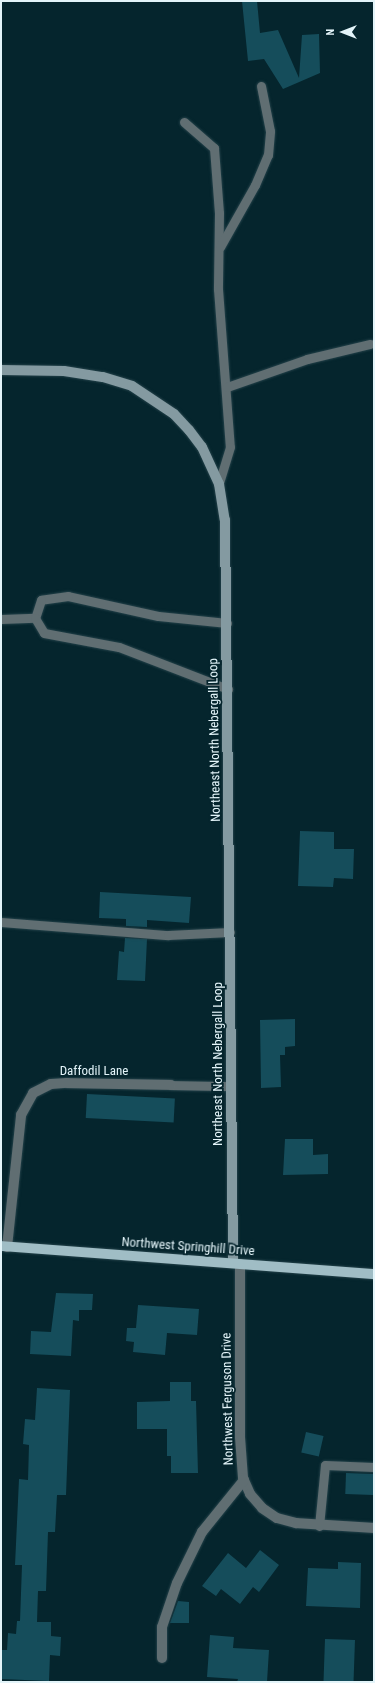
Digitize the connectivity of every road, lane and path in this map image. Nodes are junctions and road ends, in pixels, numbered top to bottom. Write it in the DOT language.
graph roads {
  1 [pos="261,86"];
  2 [pos="184,122"];
  3 [pos="219,250"];
  4 [pos="370,344"];
  5 [pos="1,370"];
  6 [pos="227,387"];
  7 [pos="219,484"];
  8 [pos="36,618"];
  9 [pos="1,619"];
  10 [pos="227,623"];
  11 [pos="228,689"];
  12 [pos="1,922"];
  13 [pos="230,932"];
  14 [pos="171,1085"];
  15 [pos="231,1086"];
  16 [pos="4,1246"];
  17 [pos="236,1264"];
  18 [pos="374,1274"];
  19 [pos="374,1467"];
  20 [pos="244,1480"];
  21 [pos="319,1526"];
  22 [pos="374,1528"];
  23 [pos="162,1658"];
  1 -- 3 [label="lane"];
  2 -- 3 [label="lane"];
  3 -- 6 [label="lane"];
  4 -- 6 [label="lane"];
  5 -- 7 [label="street, Northeast North Nebergall Loop"];
  6 -- 7 [label="lane"];
  7 -- 10 [label="street, Northeast North Nebergall Loop"];
  8 -- 9 [label="lane"];
  8 -- 10 [label="lane"];
  8 -- 11 [label="lane"];
  10 -- 11 [label="street, Northeast North Nebergall Loop"];
  11 -- 13 [label="street, Northeast North Nebergall Loop"];
  12 -- 13 [label="lane"];
  13 -- 15 [label="street, Northeast North Nebergall Loop"];
  14 -- 15 [label="lane"];
  14 -- 16 [label="street, Daffodil Lane"];
  15 -- 17 [label="street, Northeast North Nebergall Loop"];
  16 -- 17 [label="main road, Northwest Springhill Drive"];
  17 -- 18 [label="main road, Northwest Springhill Drive"];
  17 -- 20 [label="street, Northwest Ferguson Drive"];
  19 -- 21 [label="lane"];
  20 -- 21 [label="street, Northwest Ferguson Drive"];
  20 -- 23 [label="street"];
  21 -- 22 [label="street, Northwest Ferguson Drive"];
}
